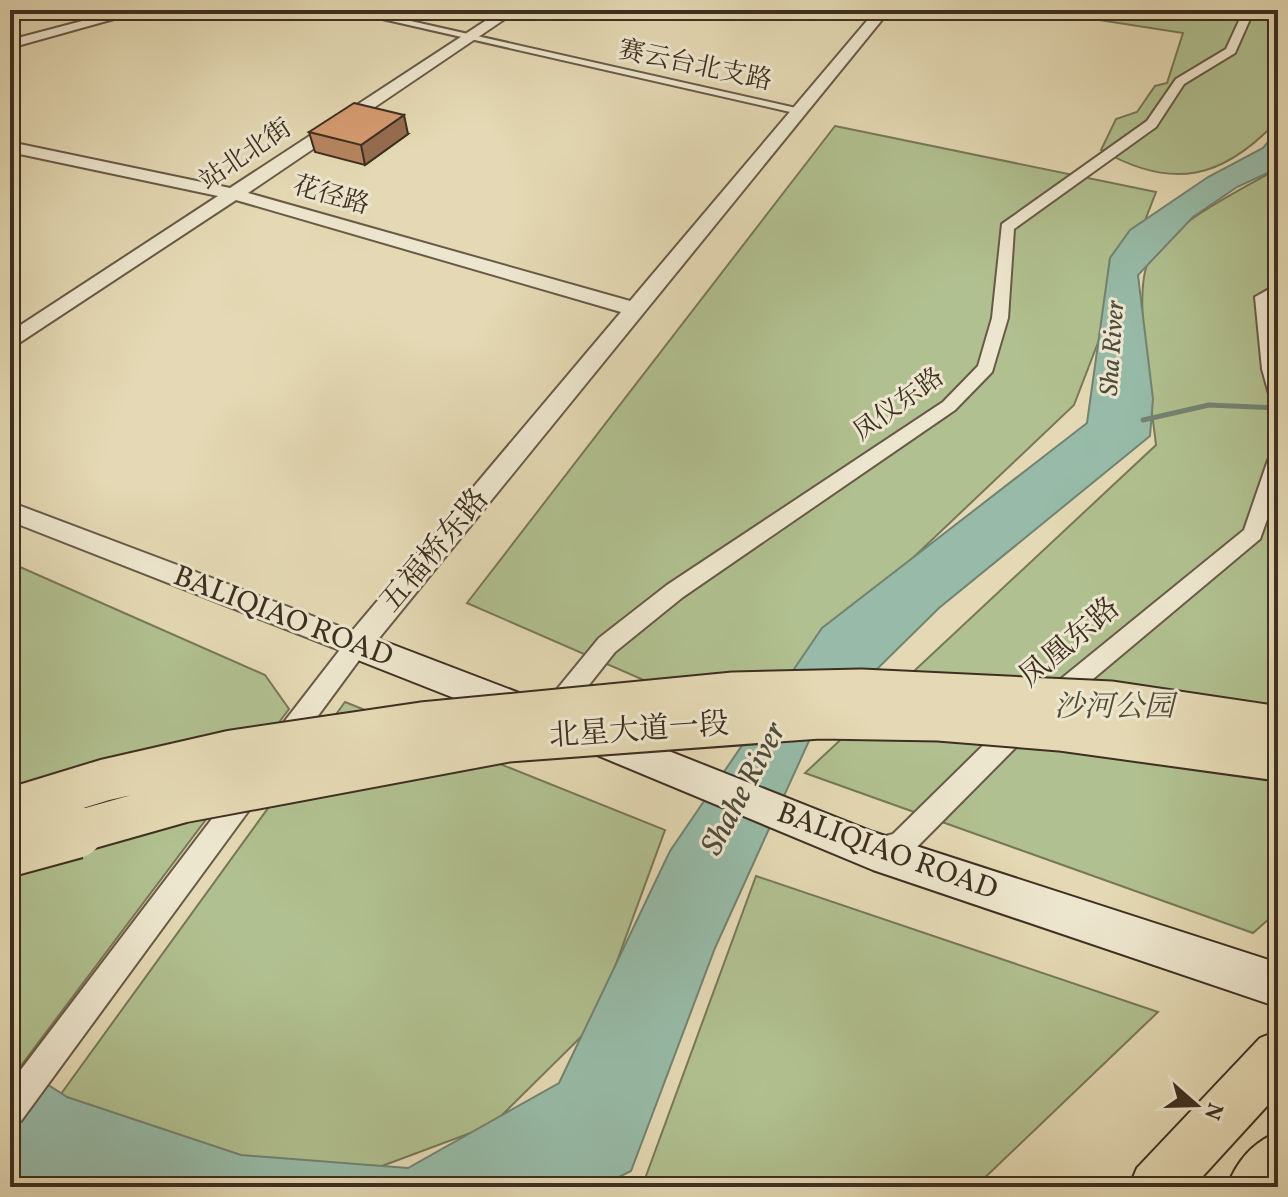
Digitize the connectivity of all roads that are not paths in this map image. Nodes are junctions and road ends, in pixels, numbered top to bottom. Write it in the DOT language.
graph roads {
  1 [pos="139,10"];
  2 [pos="348,10"];
  3 [pos="511,10"];
  4 [pos="883,10"];
  5 [pos="1249,10"];
  6 [pos="1271,10"];
  7 [pos="1278,12"];
  8 [pos="465,39"];
  9 [pos="10,44"];
  10 [pos="799,110"];
  11 [pos="10,147"];
  12 [pos="233,194"];
  13 [pos="1278,289"];
  14 [pos="634,309"];
  15 [pos="10,342"];
  16 [pos="1278,394"];
  17 [pos="1278,460"];
  18 [pos="10,511"];
  19 [pos="357,645"];
  20 [pos="548,720"];
  21 [pos="1278,727"];
  22 [pos="1278,760"];
  23 [pos="10,809"];
  24 [pos="10,850"];
  25 [pos="873,851"];
  26 [pos="1278,985"];
  27 [pos="1278,1056"];
  28 [pos="10,1110"];
  29 [pos="1278,1159"];
  30 [pos="1156,1187"];
  31 [pos="1254,1187"];
  1 -- 9 [label="street"];
  2 -- 8 [label="street, 赛云台北支路"];
  3 -- 8 [label="street, 站北北街"];
  4 -- 10 [label="street, 五福桥东路"];
  5 -- 20 [label="street, 凤仪东路"];
  6 -- 7 [label="main road"];
  8 -- 10 [label="street, 赛云台北支路"];
  8 -- 12 [label="street, 站北北街"];
  10 -- 14 [label="street, 五福桥东路"];
  11 -- 12 [label="street, 花径路"];
  12 -- 14 [label="street, 花径路"];
  12 -- 15 [label="street, 站北北街"];
  13 -- 16 [label="street"];
  14 -- 19 [label="street, 五福桥东路"];
  17 -- 25 [label="street, 凤凰东路"];
  18 -- 19 [label="street, BALIQIAO ROAD"];
  19 -- 20 [label="main road, BALIQIAO ROAD"];
  19 -- 28 [label="street, 五福桥东路"];
  20 -- 25 [label="main road, BALIQIAO ROAD"];
  21 -- 23 [label="highway, 北星大道一段, bridge"];
  22 -- 24 [label="highway, 北星大道一段, bridge"];
  25 -- 26 [label="main road, BALIQIAO ROAD"];
  27 -- 30 [label="main road"];
  29 -- 31 [label="main road"];
}
